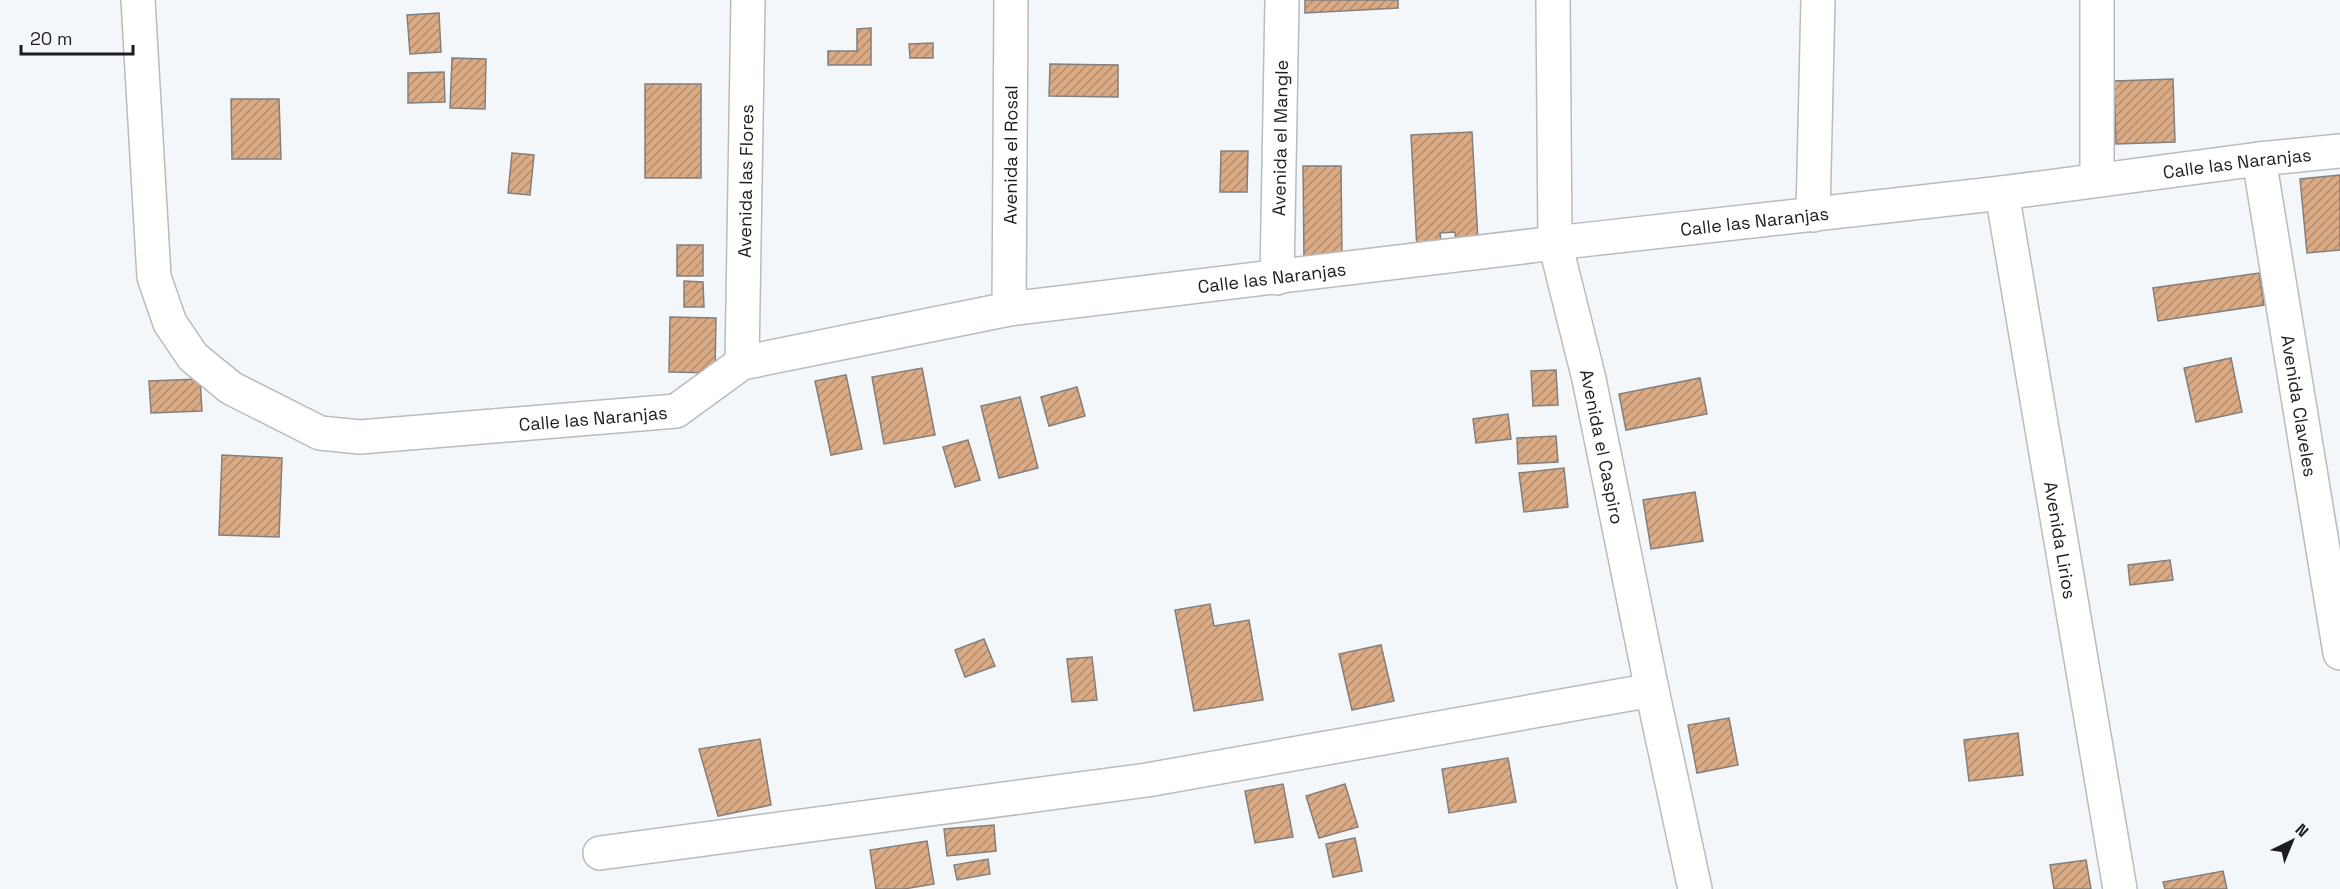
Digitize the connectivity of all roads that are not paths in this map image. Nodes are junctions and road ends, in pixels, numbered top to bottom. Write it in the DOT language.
graph roads {
  1 [pos="138,0"];
  2 [pos="748,0"];
  3 [pos="1011,0"];
  4 [pos="1282,0"];
  5 [pos="1553,0"];
  6 [pos="1818,0"];
  7 [pos="2097,0"];
  8 [pos="2340,151"];
  9 [pos="2259,159"];
  10 [pos="2097,179"];
  11 [pos="2002,193"];
  12 [pos="1813,215"];
  13 [pos="1556,243"];
  14 [pos="1277,278"];
  15 [pos="1009,309"];
  16 [pos="742,363"];
  17 [pos="2340,653"];
  18 [pos="1652,690"];
  19 [pos="600,853"];
  20 [pos="1695,889"];
  21 [pos="2120,889"];
  1 -- 16 [label="street, Calle las Naranjas"];
  2 -- 16 [label="street, Avenida las Flores"];
  3 -- 15 [label="street, Avenida el Rosal"];
  4 -- 14 [label="street, Avenida el Mangle"];
  5 -- 13 [label="street, Avenida el Caspiro"];
  6 -- 12 [label="street"];
  7 -- 10 [label="street"];
  8 -- 9 [label="street, Calle las Naranjas"];
  9 -- 10 [label="street, Calle las Naranjas"];
  9 -- 17 [label="street, Avenida Claveles"];
  10 -- 11 [label="street, Calle las Naranjas"];
  11 -- 12 [label="street, Calle las Naranjas"];
  11 -- 21 [label="street, Avenida Lirios"];
  12 -- 13 [label="street, Calle las Naranjas"];
  13 -- 14 [label="street, Calle las Naranjas"];
  13 -- 18 [label="street, Avenida el Caspiro"];
  14 -- 15 [label="street, Calle las Naranjas"];
  15 -- 16 [label="street, Calle las Naranjas"];
  18 -- 19 [label="street"];
  18 -- 20 [label="street, Avenida el Caspiro"];
}
